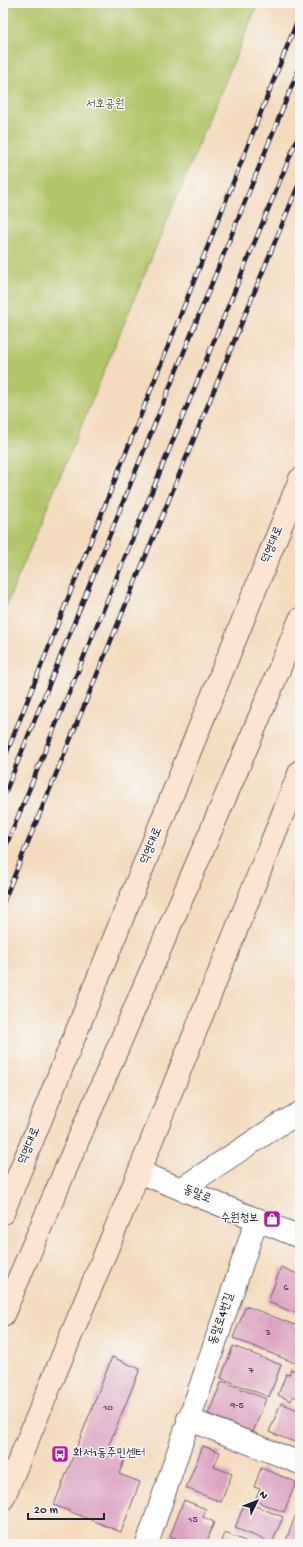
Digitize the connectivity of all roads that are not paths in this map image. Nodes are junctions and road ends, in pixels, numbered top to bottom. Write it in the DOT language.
graph roads {
  1 [pos="300,479"];
  2 [pos="300,618"];
  3 [pos="300,771"];
  4 [pos="300,1113"];
  5 [pos="139,1172"];
  6 [pos="181,1189"];
  7 [pos="3,1213"];
  8 [pos="257,1219"];
  9 [pos="300,1237"];
  10 [pos="3,1315"];
  11 [pos="188,1419"];
  12 [pos="300,1463"];
  13 [pos="3,1499"];
  14 [pos="147,1544"];
  1 -- 7 [label="main road, 덕영대로"];
  2 -- 10 [label="main road"];
  3 -- 5 [label="main road"];
  4 -- 6 [label="street"];
  5 -- 6 [label="street, 동말로"];
  5 -- 13 [label="main road"];
  6 -- 8 [label="street, 동말로"];
  8 -- 9 [label="street, 동말로"];
  8 -- 11 [label="street, 동말로4번길"];
  11 -- 12 [label="street"];
  11 -- 14 [label="street, 동말로4번길"];
}
